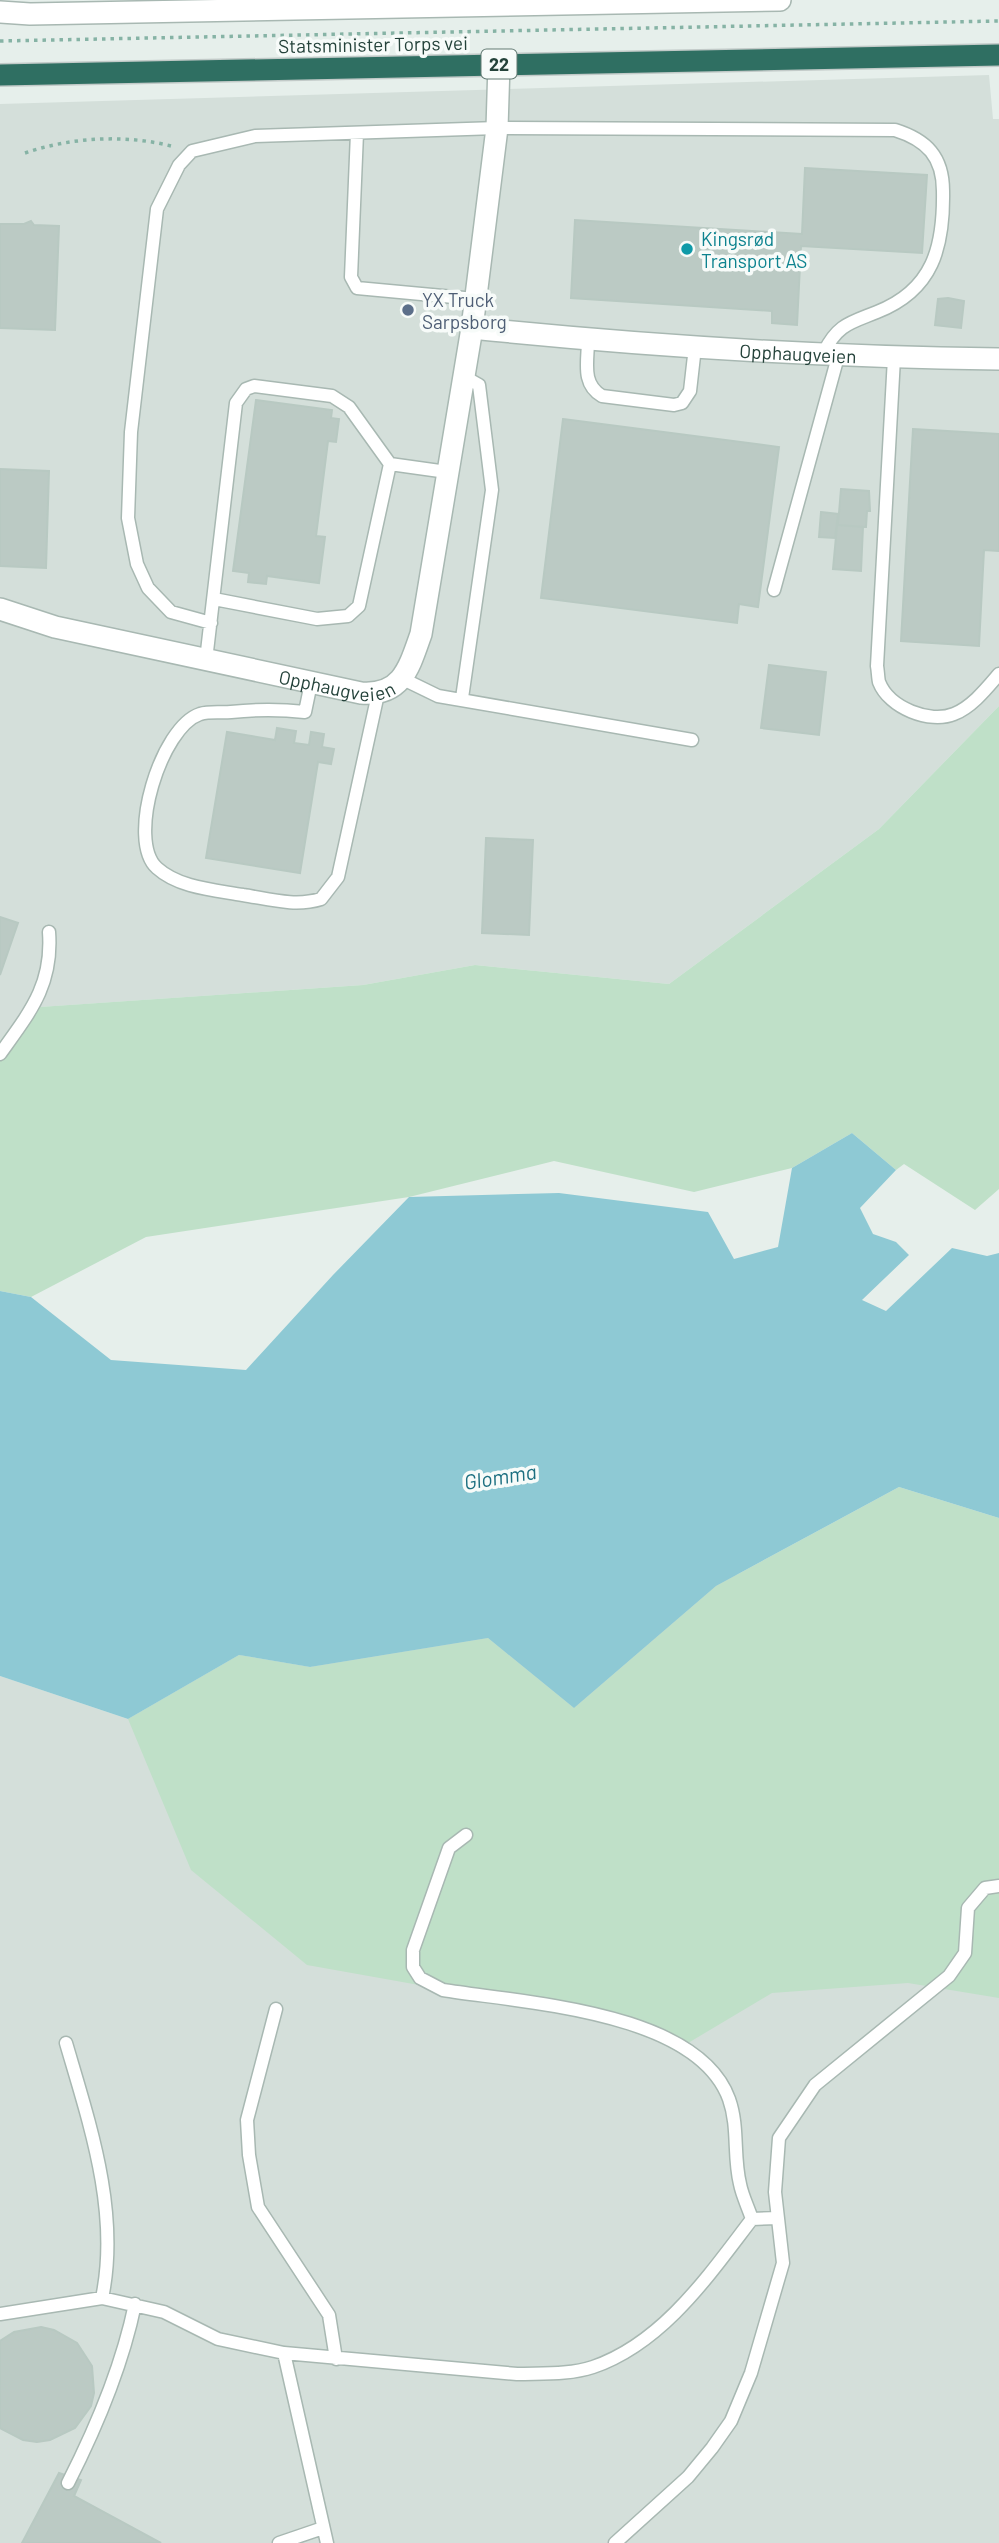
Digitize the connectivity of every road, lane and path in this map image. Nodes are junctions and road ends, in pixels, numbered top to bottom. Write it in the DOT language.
graph roads {
  1 [pos="780,0"];
  2 [pos="0,12"];
  3 [pos="999,21"];
  4 [pos="0,41"];
  5 [pos="999,55"];
  6 [pos="499,64"];
  7 [pos="0,75"];
  8 [pos="497,128"];
  9 [pos="357,133"];
  10 [pos="192,151"];
  11 [pos="25,153"];
  12 [pos="475,299"];
  13 [pos="472,328"];
  14 [pos="588,340"];
  15 [pos="695,347"];
  16 [pos="832,353"];
  17 [pos="894,358"];
  18 [pos="999,359"];
  19 [pos="463,376"];
  20 [pos="390,464"];
  21 [pos="447,472"];
  22 [pos="774,590"];
  23 [pos="214,599"];
  24 [pos="0,609"];
  25 [pos="211,623"];
  26 [pos="206,660"];
  27 [pos="999,674"];
  28 [pos="401,678"];
  29 [pos="311,683"];
  30 [pos="378,694"];
  31 [pos="462,698"];
  32 [pos="692,740"];
  33 [pos="49,932"];
  34 [pos="0,1054"];
  35 [pos="466,1835"];
  36 [pos="999,1886"];
  37 [pos="276,2008"];
  38 [pos="66,2043"];
  39 [pos="752,2218"];
  40 [pos="778,2218"];
  41 [pos="102,2298"];
  42 [pos="135,2304"];
  43 [pos="0,2314"];
  44 [pos="284,2353"];
  45 [pos="336,2358"];
  46 [pos="68,2483"];
  47 [pos="323,2528"];
  48 [pos="279,2543"];
  49 [pos="327,2543"];
  50 [pos="615,2543"];
  1 -- 2 [label="street"];
  3 -- 4 [label="path"];
  5 -- 6 [label="highway, Statsminister Torps vei / 22"];
  6 -- 7 [label="highway, Statsminister Torps vei / 22"];
  6 -- 8 [label="street, Opphaugveien"];
  8 -- 9 [label="lane"];
  8 -- 12 [label="street, Opphaugveien"];
  8 -- 16 [label="lane"];
  9 -- 10 [label="lane"];
  9 -- 12 [label="lane"];
  10 -- 11 [label="path"];
  10 -- 25 [label="lane"];
  12 -- 13 [label="street, Opphaugveien"];
  13 -- 14 [label="street, Opphaugveien"];
  13 -- 19 [label="street, Opphaugveien"];
  14 -- 15 [label="street, Opphaugveien"];
  14 -- 15 [label="lane"];
  15 -- 16 [label="street, Opphaugveien"];
  16 -- 17 [label="street, Opphaugveien"];
  16 -- 22 [label="lane"];
  17 -- 18 [label="street, Opphaugveien"];
  17 -- 27 [label="lane"];
  19 -- 21 [label="street, Opphaugveien"];
  19 -- 31 [label="lane"];
  20 -- 21 [label="lane"];
  20 -- 23 [label="lane"];
  20 -- 23 [label="lane"];
  21 -- 28 [label="street, Opphaugveien"];
  23 -- 25 [label="lane"];
  24 -- 26 [label="street, Opphaugveien"];
  25 -- 26 [label="lane"];
  26 -- 29 [label="street, Opphaugveien"];
  28 -- 30 [label="street, Opphaugveien"];
  28 -- 31 [label="lane"];
  29 -- 30 [label="street, Opphaugveien"];
  29 -- 30 [label="lane"];
  31 -- 32 [label="lane"];
  33 -- 34 [label="lane"];
  35 -- 39 [label="lane"];
  36 -- 40 [label="lane"];
  37 -- 45 [label="lane"];
  38 -- 41 [label="lane"];
  39 -- 40 [label="lane"];
  39 -- 45 [label="lane"];
  40 -- 50 [label="lane"];
  41 -- 42 [label="lane"];
  41 -- 43 [label="lane"];
  42 -- 44 [label="lane"];
  42 -- 46 [label="lane"];
  44 -- 45 [label="lane"];
  44 -- 47 [label="lane"];
  47 -- 48 [label="lane"];
  47 -- 49 [label="lane"];
}
